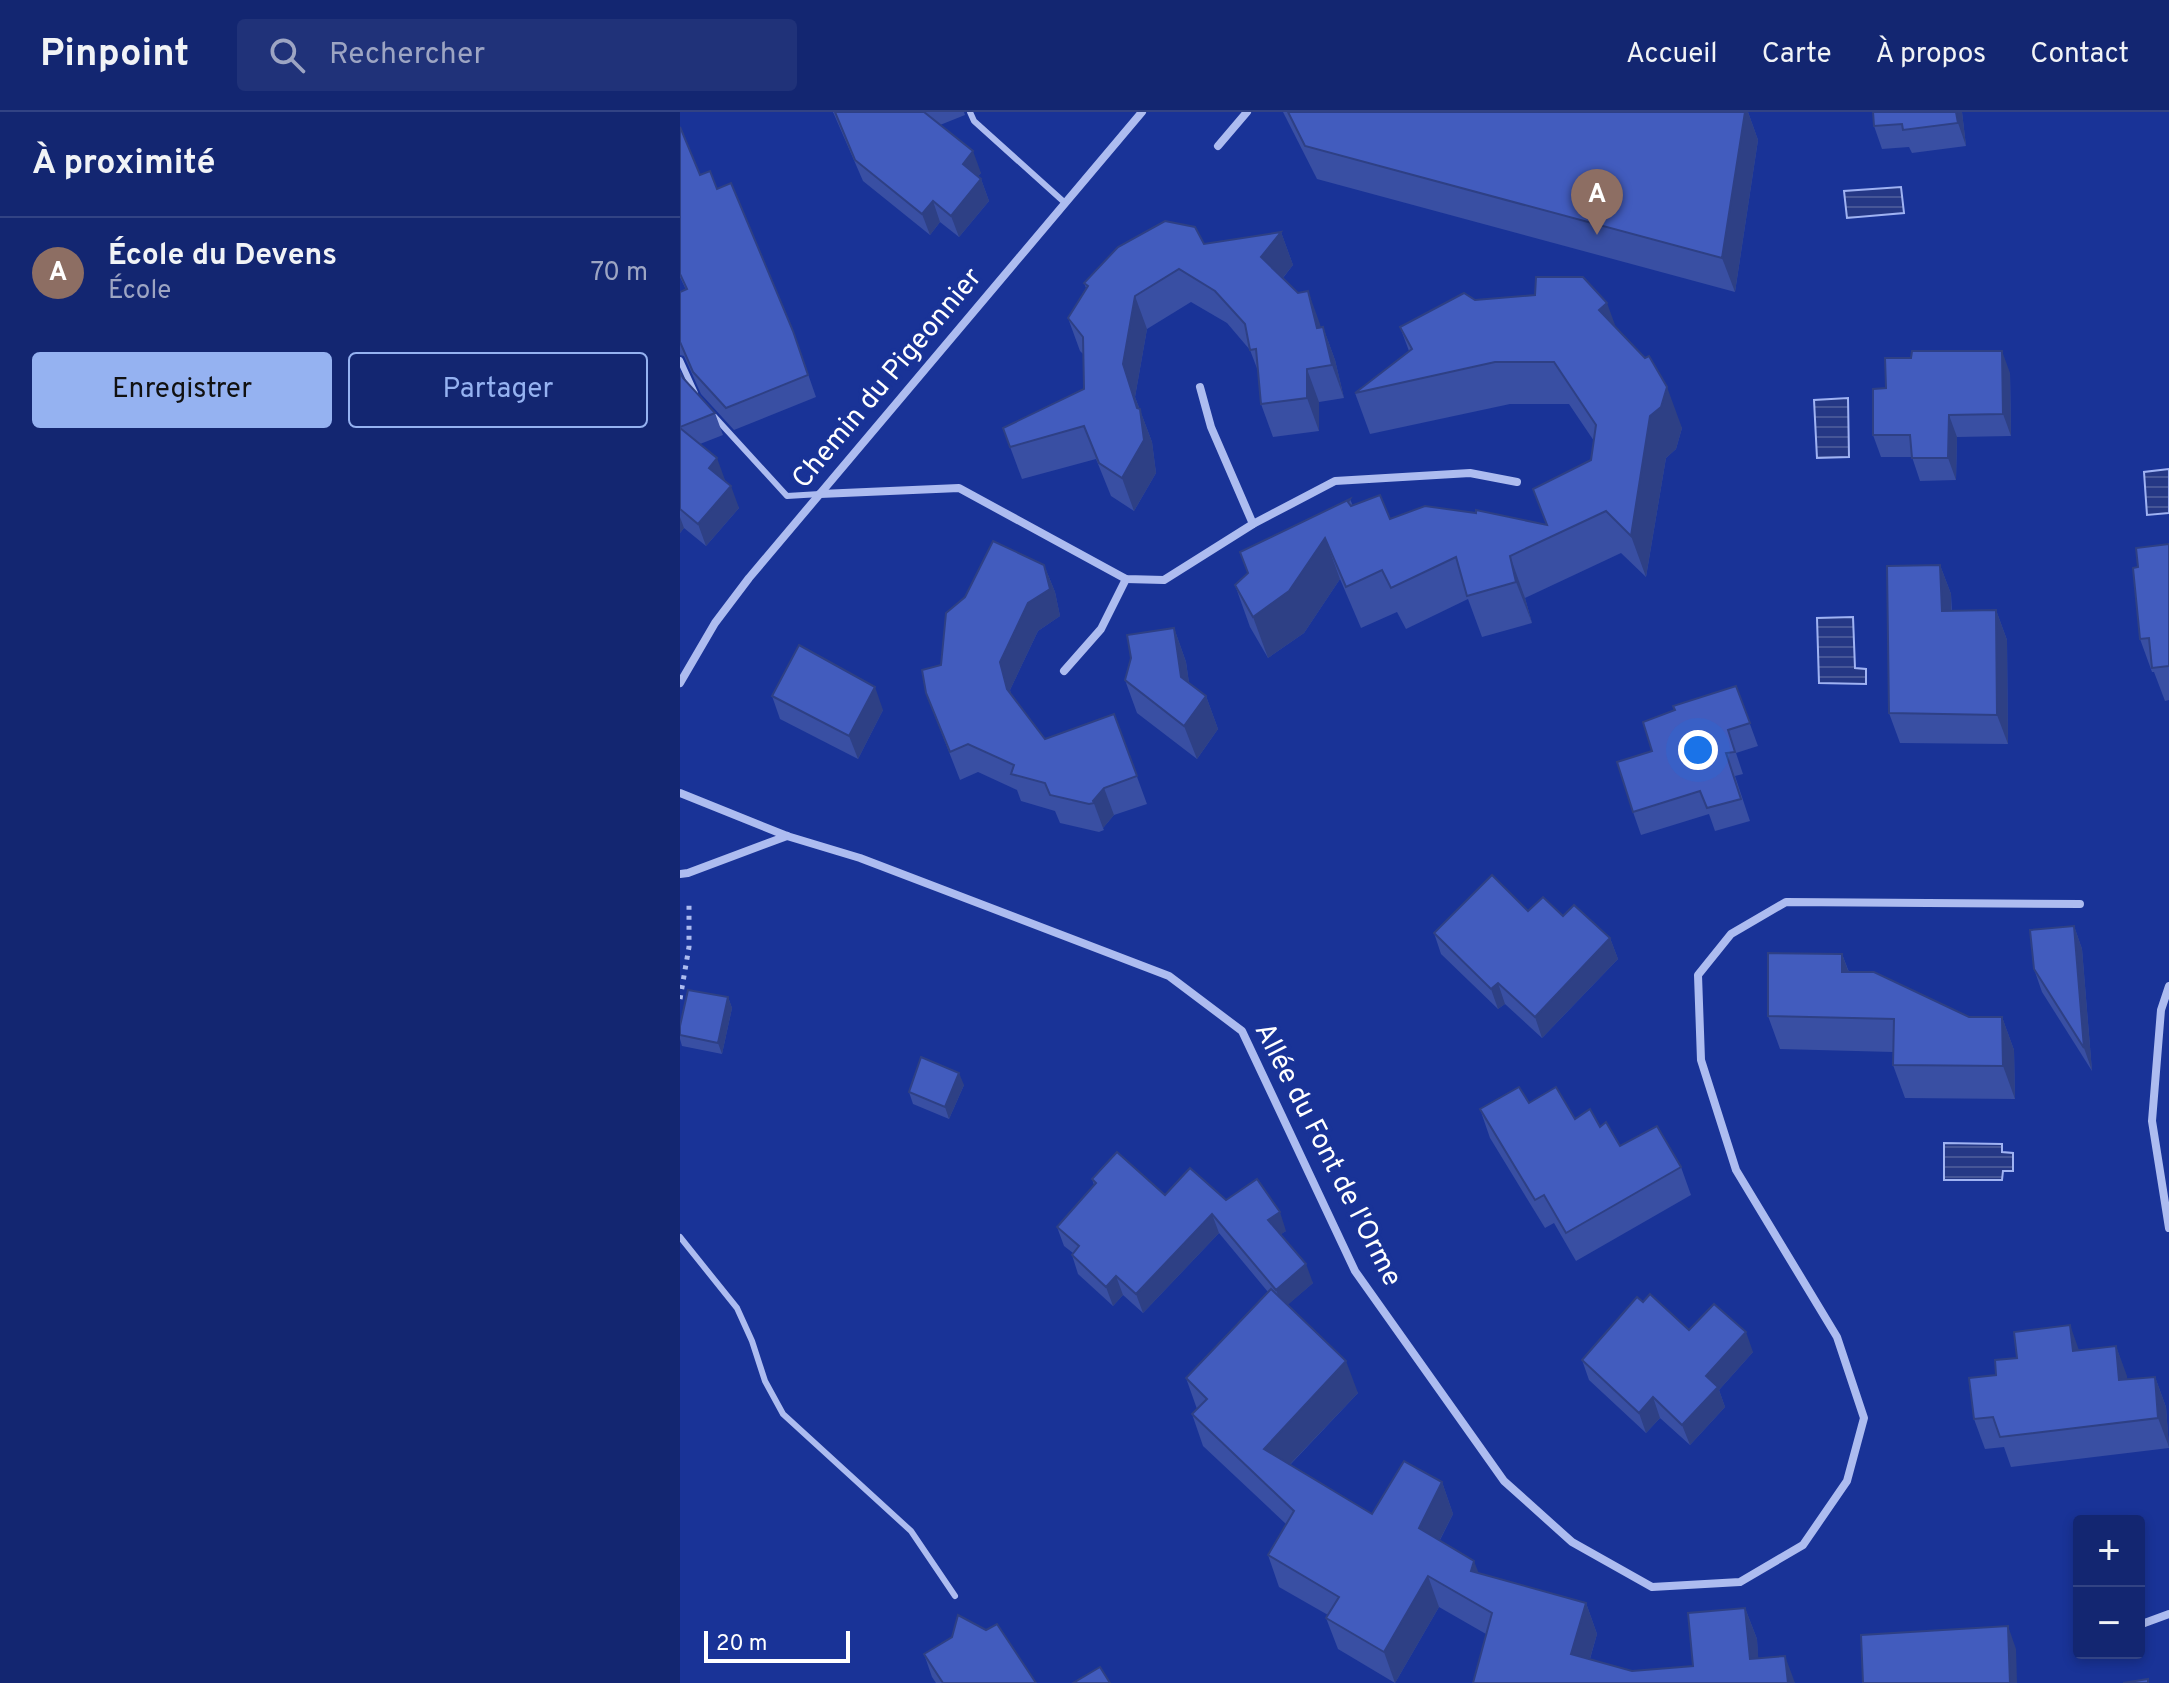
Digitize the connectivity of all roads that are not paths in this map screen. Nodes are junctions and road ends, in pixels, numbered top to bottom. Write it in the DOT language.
graph roads {
  1 [pos="970,112"];
  2 [pos="1142,112"];
  3 [pos="1247,112"];
  4 [pos="1218,146"];
  5 [pos="1064,202"];
  6 [pos="680,360"];
  7 [pos="1200,387"];
  8 [pos="696,397"];
  9 [pos="707,408"];
  10 [pos="1517,482"];
  11 [pos="820,494"];
  12 [pos="1253,524"];
  13 [pos="1126,579"];
  14 [pos="1064,671"];
  15 [pos="680,683"];
  16 [pos="680,793"];
  17 [pos="787,836"];
  18 [pos="684,873"];
  19 [pos="2080,904"];
  20 [pos="2169,986"];
  21 [pos="2169,1228"];
  22 [pos="680,1237"];
  23 [pos="955,1596"];
  24 [pos="2169,1614"];
  25 [pos="2145,1623"];
  1 -- 5 [label="lane"];
  2 -- 5 [label="street, Chemin du Pigeonnier"];
  3 -- 4 [label="street"];
  5 -- 11 [label="street, Chemin du Pigeonnier"];
  6 -- 8 [label="lane"];
  7 -- 12 [label="street"];
  9 -- 11 [label="lane"];
  10 -- 12 [label="street"];
  11 -- 13 [label="street"];
  11 -- 15 [label="street, Chemin du Pigeonnier"];
  12 -- 13 [label="street"];
  13 -- 14 [label="street"];
  16 -- 17 [label="street, Allée du Font de l'Orme"];
  17 -- 18 [label="street"];
  17 -- 19 [label="street, Allée du Font de l'Orme"];
  20 -- 21 [label="street"];
  22 -- 23 [label="lane"];
  24 -- 25 [label="street"];
}
